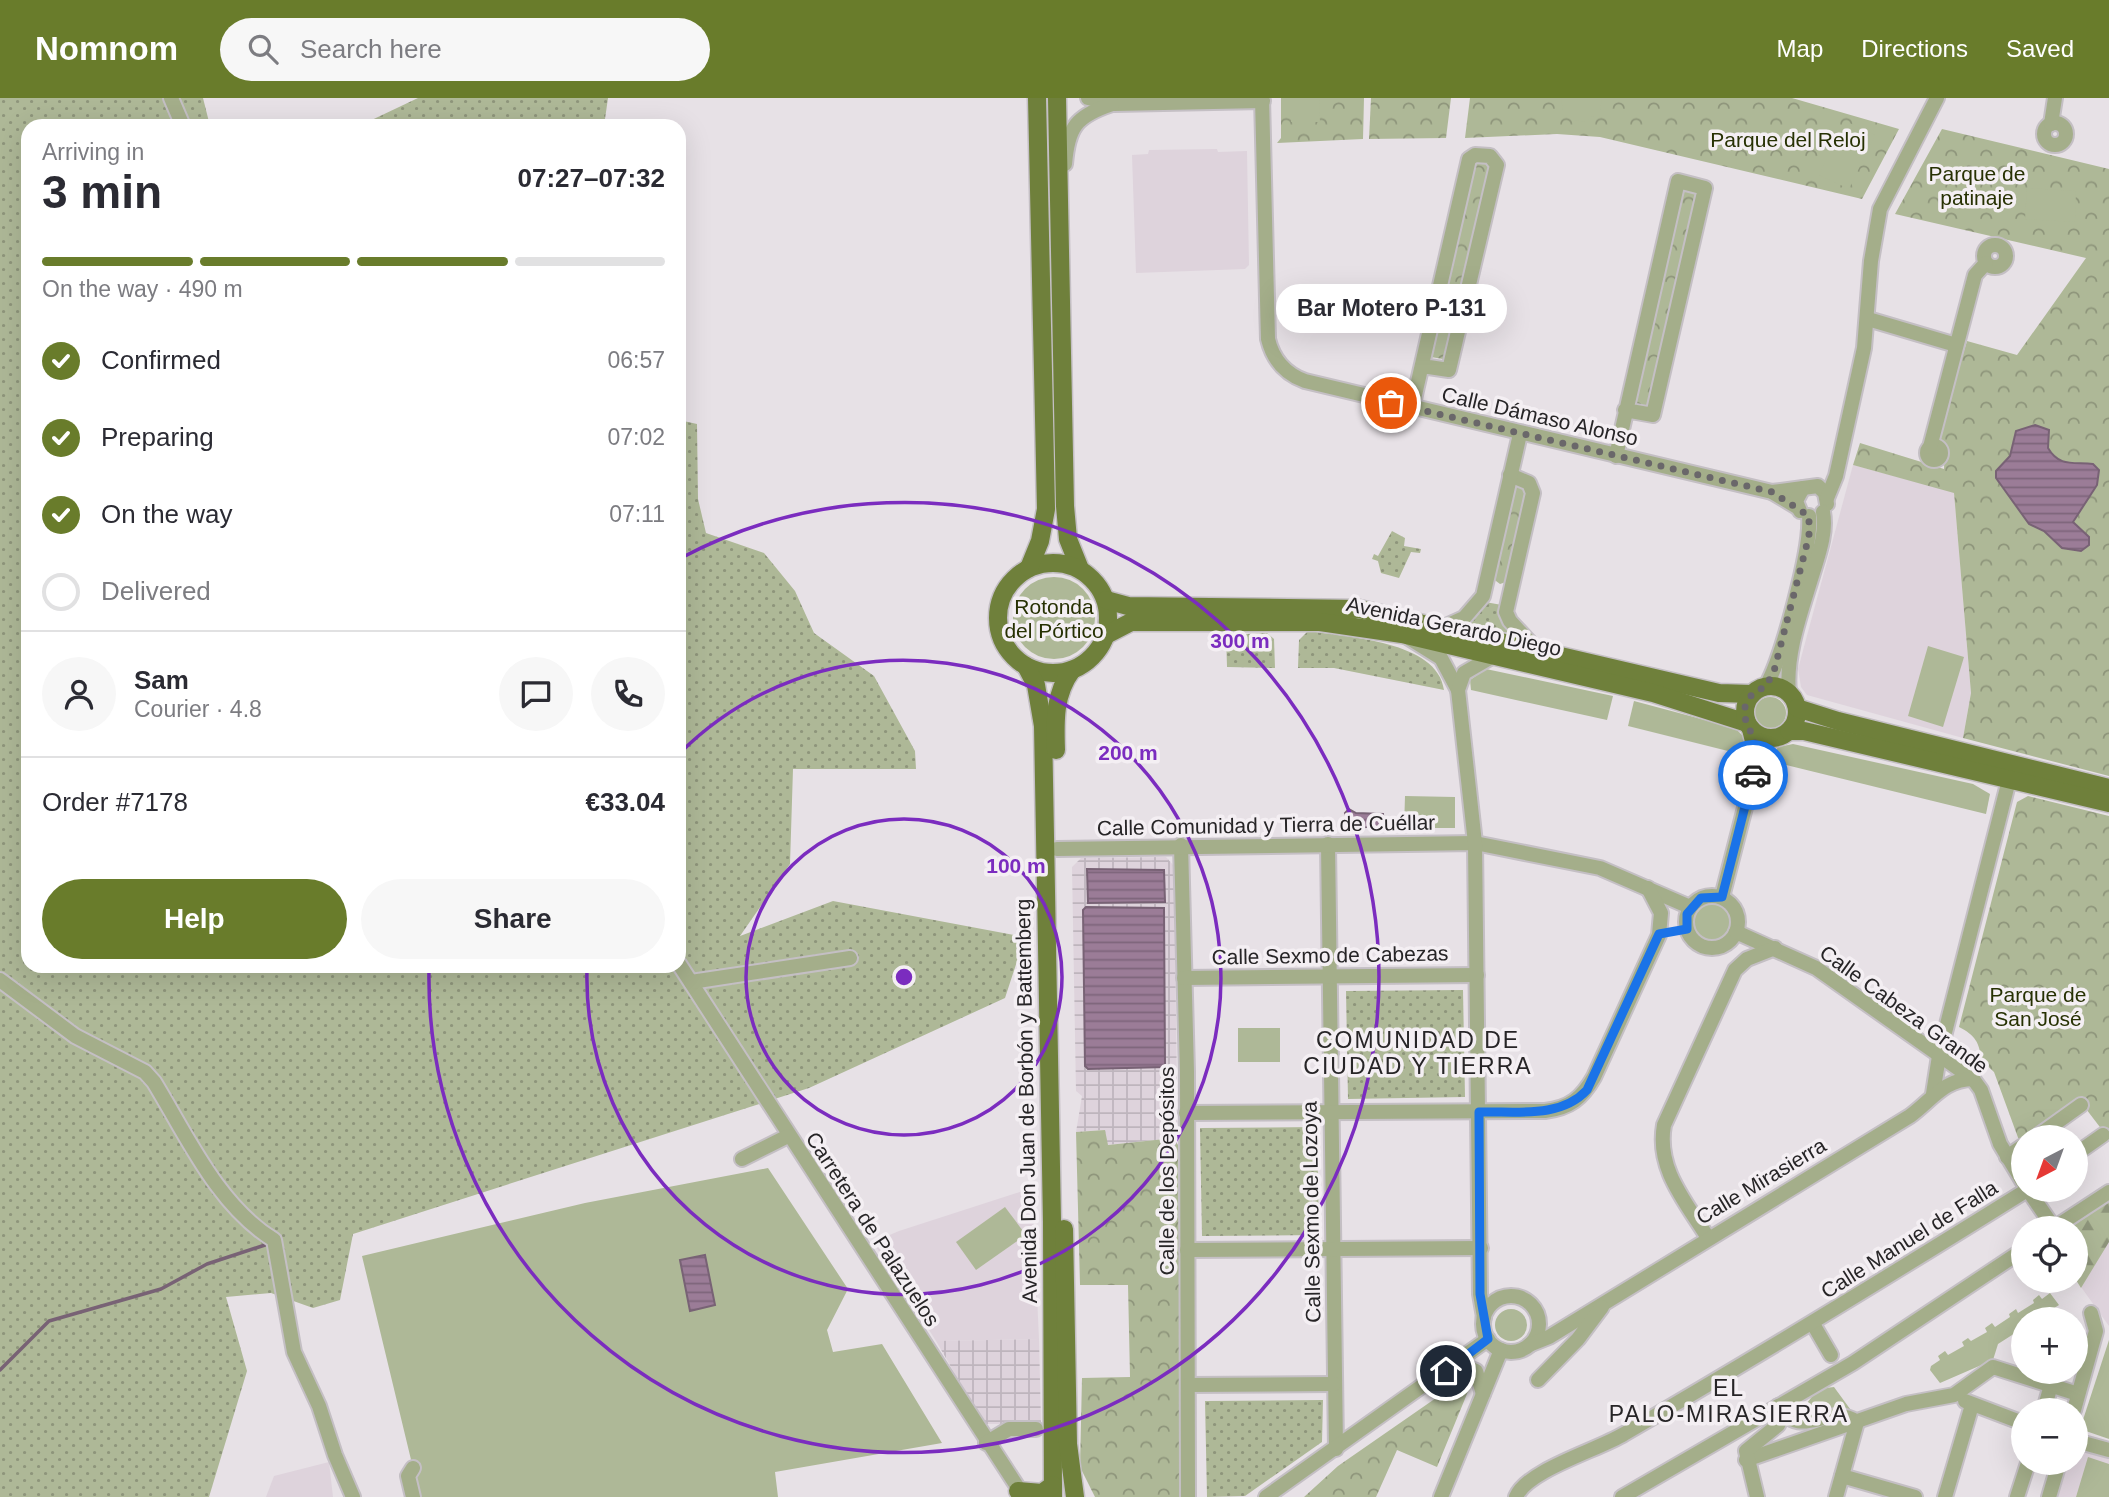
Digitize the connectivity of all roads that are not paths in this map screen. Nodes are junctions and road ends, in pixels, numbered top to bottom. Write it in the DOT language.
graph roads {
  1 [pos="171,98"];
  2 [pos="1037,98"];
  3 [pos="1057,98"];
  4 [pos="1088,98"];
  5 [pos="1937,98"];
  6 [pos="2055,98"];
  7 [pos="1263,100"];
  8 [pos="1114,104"];
  9 [pos="180,119"];
  10 [pos="2051,124"];
  11 [pos="1059,233"];
  12 [pos="1986,263"];
  13 [pos="1868,319"];
  14 [pos="1956,345"];
  15 [pos="1422,366"];
  16 [pos="1412,408"];
  17 [pos="1625,410"];
  18 [pos="1520,434"];
  19 [pos="1930,447"];
  20 [pos="1616,456"];
  21 [pos="1838,460"];
  22 [pos="1510,475"];
  23 [pos="1808,487"];
  24 [pos="1772,492"];
  25 [pos="1814,508"];
  26 [pos="1029,568"];
  27 [pos="1080,569"];
  28 [pos="1487,581"];
  29 [pos="1511,585"];
  30 [pos="1106,600"];
  31 [pos="1444,627"];
  32 [pos="1402,634"];
  33 [pos="1106,635"];
  34 [pos="1535,648"];
  35 [pos="1495,655"];
  36 [pos="1026,666"];
  37 [pos="1072,670"];
  38 [pos="1458,690"];
  39 [pos="1759,690"];
  40 [pos="1793,700"];
  41 [pos="1749,726"];
  42 [pos="1783,734"];
  43 [pos="1758,757"];
  44 [pos="2009,780"];
  45 [pos="2109,788"];
  46 [pos="2109,803"];
  47 [pos="1475,843"];
  48 [pos="1328,844"];
  49 [pos="1181,845"];
  50 [pos="1057,849"];
  51 [pos="1648,888"];
  52 [pos="1722,897"];
  53 [pos="1690,907"];
  54 [pos="1687,929"];
  55 [pos="1737,932"];
  56 [pos="1659,934"];
  57 [pos="1724,945"];
  58 [pos="1774,948"];
  59 [pos="850,958"];
  60 [pos="1735,970"];
  61 [pos="685,973"];
  62 [pos="1477,975"];
  63 [pos="1184,978"];
  64 [pos="1328,978"];
  65 [pos="0,980"];
  66 [pos="691,982"];
  67 [pos="1939,1056"];
  68 [pos="1973,1079"];
  69 [pos="1933,1094"];
  70 [pos="2081,1105"];
  71 [pos="1479,1112"];
  72 [pos="1186,1113"];
  73 [pos="1331,1113"];
  74 [pos="2053,1125"];
  75 [pos="2103,1135"];
  76 [pos="786,1138"];
  77 [pos="2088,1146"];
  78 [pos="2011,1154"];
  79 [pos="2007,1157"];
  80 [pos="742,1159"];
  81 [pos="2011,1163"];
  82 [pos="2109,1192"];
  83 [pos="2011,1201"];
  84 [pos="2072,1216"];
  85 [pos="1708,1238"];
  86 [pos="1481,1248"];
  87 [pos="1332,1249"];
  88 [pos="1187,1251"];
  89 [pos="2011,1258"];
  90 [pos="1482,1274"];
  91 [pos="1500,1298"];
  92 [pos="1607,1301"];
  93 [pos="2091,1312"];
  94 [pos="1484,1317"];
  95 [pos="1538,1318"];
  96 [pos="1812,1324"];
  97 [pos="1566,1325"];
  98 [pos="1488,1339"];
  99 [pos="1529,1345"];
  100 [pos="1501,1350"];
  101 [pos="1831,1355"];
  102 [pos="1853,1363"];
  103 [pos="1446,1371"];
  104 [pos="1829,1377"];
  105 [pos="1538,1380"];
  106 [pos="1335,1384"];
  107 [pos="1188,1385"];
  108 [pos="2051,1385"];
  109 [pos="2078,1394"];
  110 [pos="1483,1395"];
  111 [pos="1954,1395"];
  112 [pos="2047,1398"];
  113 [pos="2077,1398"];
  114 [pos="1972,1405"];
  115 [pos="1779,1406"];
  116 [pos="1335,1412"];
  117 [pos="2011,1419"];
  118 [pos="1857,1422"];
  119 [pos="1368,1426"];
  120 [pos="1036,1429"];
  121 [pos="986,1443"];
  122 [pos="2088,1444"];
  123 [pos="1336,1449"];
  124 [pos="2109,1450"];
  125 [pos="1746,1460"];
  126 [pos="410,1472"];
  127 [pos="2024,1475"];
  128 [pos="2056,1475"];
  129 [pos="1842,1476"];
  130 [pos="1053,1491"];
  131 [pos="1019,1493"];
  132 [pos="353,1497"];
  133 [pos="413,1497"];
  134 [pos="1075,1497"];
  135 [pos="1188,1497"];
  136 [pos="1266,1497"];
  137 [pos="1441,1497"];
  138 [pos="1516,1497"];
  139 [pos="1622,1497"];
  140 [pos="1757,1497"];
  141 [pos="1836,1497"];
  142 [pos="1915,1497"];
  143 [pos="1945,1497"];
  144 [pos="2017,1497"];
  145 [pos="2049,1497"];
  1 -- 9 [label="street"];
  2 -- 26 [label="main road"];
  3 -- 11 [label="main road"];
  4 -- 8 [label="street"];
  5 -- 13 [label="street"];
  6 -- 10 [label="street"];
  7 -- 8 [label="street"];
  7 -- 16 [label="street, Calle Dámaso Alonso"];
  8 -- 11 [label="street"];
  11 -- 27 [label="main road"];
  12 -- 14 [label="street"];
  13 -- 14 [label="street"];
  13 -- 21 [label="street"];
  14 -- 19 [label="street"];
  15 -- 15 [label="street"];
  15 -- 16 [label="street"];
  16 -- 18 [label="street, Calle Dámaso Alonso"];
  17 -- 17 [label="street"];
  17 -- 20 [label="street"];
  18 -- 20 [label="street, Calle Dámaso Alonso"];
  18 -- 22 [label="street"];
  20 -- 24 [label="street, Calle Dámaso Alonso"];
  21 -- 23 [label="street"];
  21 -- 25 [label="street"];
  22 -- 28 [label="street"];
  22 -- 29 [label="street"];
  23 -- 24 [label="street, Calle Dámaso Alonso"];
  23 -- 25 [label="street"];
  23 -- 25 [label="street"];
  24 -- 25 [label="street, Calle Dámaso Alonso"];
  25 -- 39 [label="street"];
  25 -- 40 [label="street"];
  26 -- 27 [label="main road"];
  26 -- 36 [label="main road"];
  27 -- 30 [label="main road"];
  28 -- 29 [label="street"];
  28 -- 31 [label="street"];
  29 -- 34 [label="street"];
  30 -- 31 [label="main road, Avenida Gerardo Diego"];
  30 -- 33 [label="main road"];
  31 -- 34 [label="main road, Avenida Gerardo Diego"];
  32 -- 33 [label="main road, Avenida Gerardo Diego"];
  32 -- 35 [label="main road, Avenida Gerardo Diego"];
  32 -- 38 [label="street"];
  33 -- 37 [label="main road"];
  34 -- 39 [label="main road, Avenida Gerardo Diego"];
  35 -- 38 [label="street"];
  35 -- 41 [label="main road, Avenida Gerardo Diego"];
  36 -- 37 [label="main road"];
  36 -- 130 [label="main road, Avenida Don Juan de Borbón y Battemberg"];
  37 -- 50 [label="main road, Avenida Don Juan de Borbón y Battemberg"];
  38 -- 47 [label="street"];
  39 -- 40 [label="main road"];
  39 -- 41 [label="main road"];
  40 -- 42 [label="main road"];
  40 -- 45 [label="main road"];
  41 -- 42 [label="main road"];
  41 -- 43 [label="main road"];
  42 -- 43 [label="main road"];
  42 -- 44 [label="main road"];
  43 -- 52 [label="street"];
  44 -- 46 [label="main road"];
  44 -- 67 [label="street"];
  47 -- 48 [label="street, Calle Comunidad y Tierra de Cuéllar"];
  47 -- 51 [label="street, Calle Comunidad y Tierra de Cuéllar"];
  47 -- 62 [label="street"];
  48 -- 49 [label="street, Calle Comunidad y Tierra de Cuéllar"];
  48 -- 64 [label="street, Calle Sexmo de Lozoya"];
  49 -- 50 [label="street, Calle Comunidad y Tierra de Cuéllar"];
  49 -- 63 [label="street, Calle de los Depósitos"];
  50 -- 134 [label="main road, Avenida Don Juan de Borbón y Battemberg"];
  51 -- 53 [label="street, Calle Comunidad y Tierra de Cuéllar"];
  51 -- 56 [label="street"];
  52 -- 53 [label="street"];
  52 -- 55 [label="street"];
  53 -- 54 [label="street"];
  54 -- 56 [label="street"];
  54 -- 57 [label="street"];
  55 -- 57 [label="street"];
  55 -- 58 [label="street, Calle Cabeza Grande"];
  56 -- 71 [label="street"];
  57 -- 60 [label="street"];
  58 -- 60 [label="street"];
  58 -- 67 [label="street, Calle Cabeza Grande"];
  59 -- 66 [label="street"];
  60 -- 85 [label="street"];
  61 -- 66 [label="street, Carretera de Palazuelos"];
  62 -- 64 [label="street, Calle Sexmo de Cabezas"];
  62 -- 71 [label="street"];
  63 -- 64 [label="street, Calle Sexmo de Cabezas"];
  63 -- 72 [label="street, Calle de los Depósitos"];
  64 -- 73 [label="street, Calle Sexmo de Lozoya"];
  65 -- 132 [label="street"];
  66 -- 76 [label="street, Carretera de Palazuelos"];
  67 -- 68 [label="street, Calle Cabeza Grande"];
  67 -- 69 [label="street"];
  68 -- 69 [label="street, Calle Mirasierra"];
  68 -- 79 [label="street, Calle Cabeza Grande"];
  69 -- 85 [label="street, Calle Mirasierra"];
  70 -- 74 [label="street"];
  71 -- 73 [label="street"];
  71 -- 86 [label="street"];
  72 -- 73 [label="street"];
  72 -- 88 [label="street, Calle de los Depósitos"];
  73 -- 87 [label="street, Calle Sexmo de Lozoya"];
  75 -- 77 [label="street"];
  76 -- 80 [label="street"];
  76 -- 121 [label="street, Carretera de Palazuelos"];
  78 -- 79 [label="street"];
  79 -- 81 [label="street, Calle Cabeza Grande"];
  82 -- 84 [label="street"];
  83 -- 96 [label="street, Calle Manuel de Falla"];
  85 -- 92 [label="street, Calle Mirasierra"];
  86 -- 87 [label="street"];
  86 -- 90 [label="street"];
  87 -- 88 [label="street"];
  87 -- 106 [label="street, Calle Sexmo de Lozoya"];
  88 -- 107 [label="street, Calle de los Depósitos"];
  89 -- 102 [label="street"];
  90 -- 91 [label="street"];
  90 -- 94 [label="street"];
  91 -- 94 [label="street"];
  91 -- 95 [label="street"];
  92 -- 97 [label="street, Calle Mirasierra"];
  92 -- 105 [label="street, Calle Mirasierra"];
  93 -- 109 [label="street"];
  94 -- 98 [label="street"];
  95 -- 97 [label="street"];
  95 -- 99 [label="street"];
  96 -- 101 [label="street, Calle Manuel de Falla"];
  96 -- 138 [label="street, Calle Manuel de Falla"];
  97 -- 99 [label="street, Calle Mirasierra"];
  98 -- 100 [label="street"];
  98 -- 103 [label="street"];
  99 -- 100 [label="street"];
  100 -- 110 [label="street"];
  101 -- 102 [label="street"];
  101 -- 104 [label="street"];
  102 -- 104 [label="street"];
  103 -- 110 [label="street"];
  103 -- 119 [label="street"];
  104 -- 115 [label="street"];
  106 -- 107 [label="street"];
  106 -- 116 [label="street, Calle Sexmo de Lozoya"];
  107 -- 135 [label="street, Calle de los Depósitos"];
  108 -- 109 [label="street"];
  108 -- 111 [label="street"];
  108 -- 112 [label="street"];
  109 -- 113 [label="street"];
  110 -- 137 [label="street"];
  111 -- 114 [label="street"];
  111 -- 118 [label="street"];
  114 -- 117 [label="street"];
  114 -- 143 [label="street"];
  115 -- 118 [label="street"];
  115 -- 125 [label="street"];
  115 -- 139 [label="street"];
  116 -- 119 [label="street"];
  116 -- 123 [label="street, Calle Sexmo de Lozoya"];
  118 -- 125 [label="street"];
  118 -- 129 [label="street"];
  119 -- 123 [label="street"];
  120 -- 121 [label="street"];
  121 -- 131 [label="street, Carretera de Palazuelos"];
  122 -- 124 [label="street"];
  123 -- 136 [label="street"];
  125 -- 140 [label="street"];
  126 -- 133 [label="street"];
  127 -- 144 [label="street"];
  128 -- 145 [label="street"];
  129 -- 141 [label="street"];
  129 -- 142 [label="street"];
  130 -- 131 [label="main road"];
}
